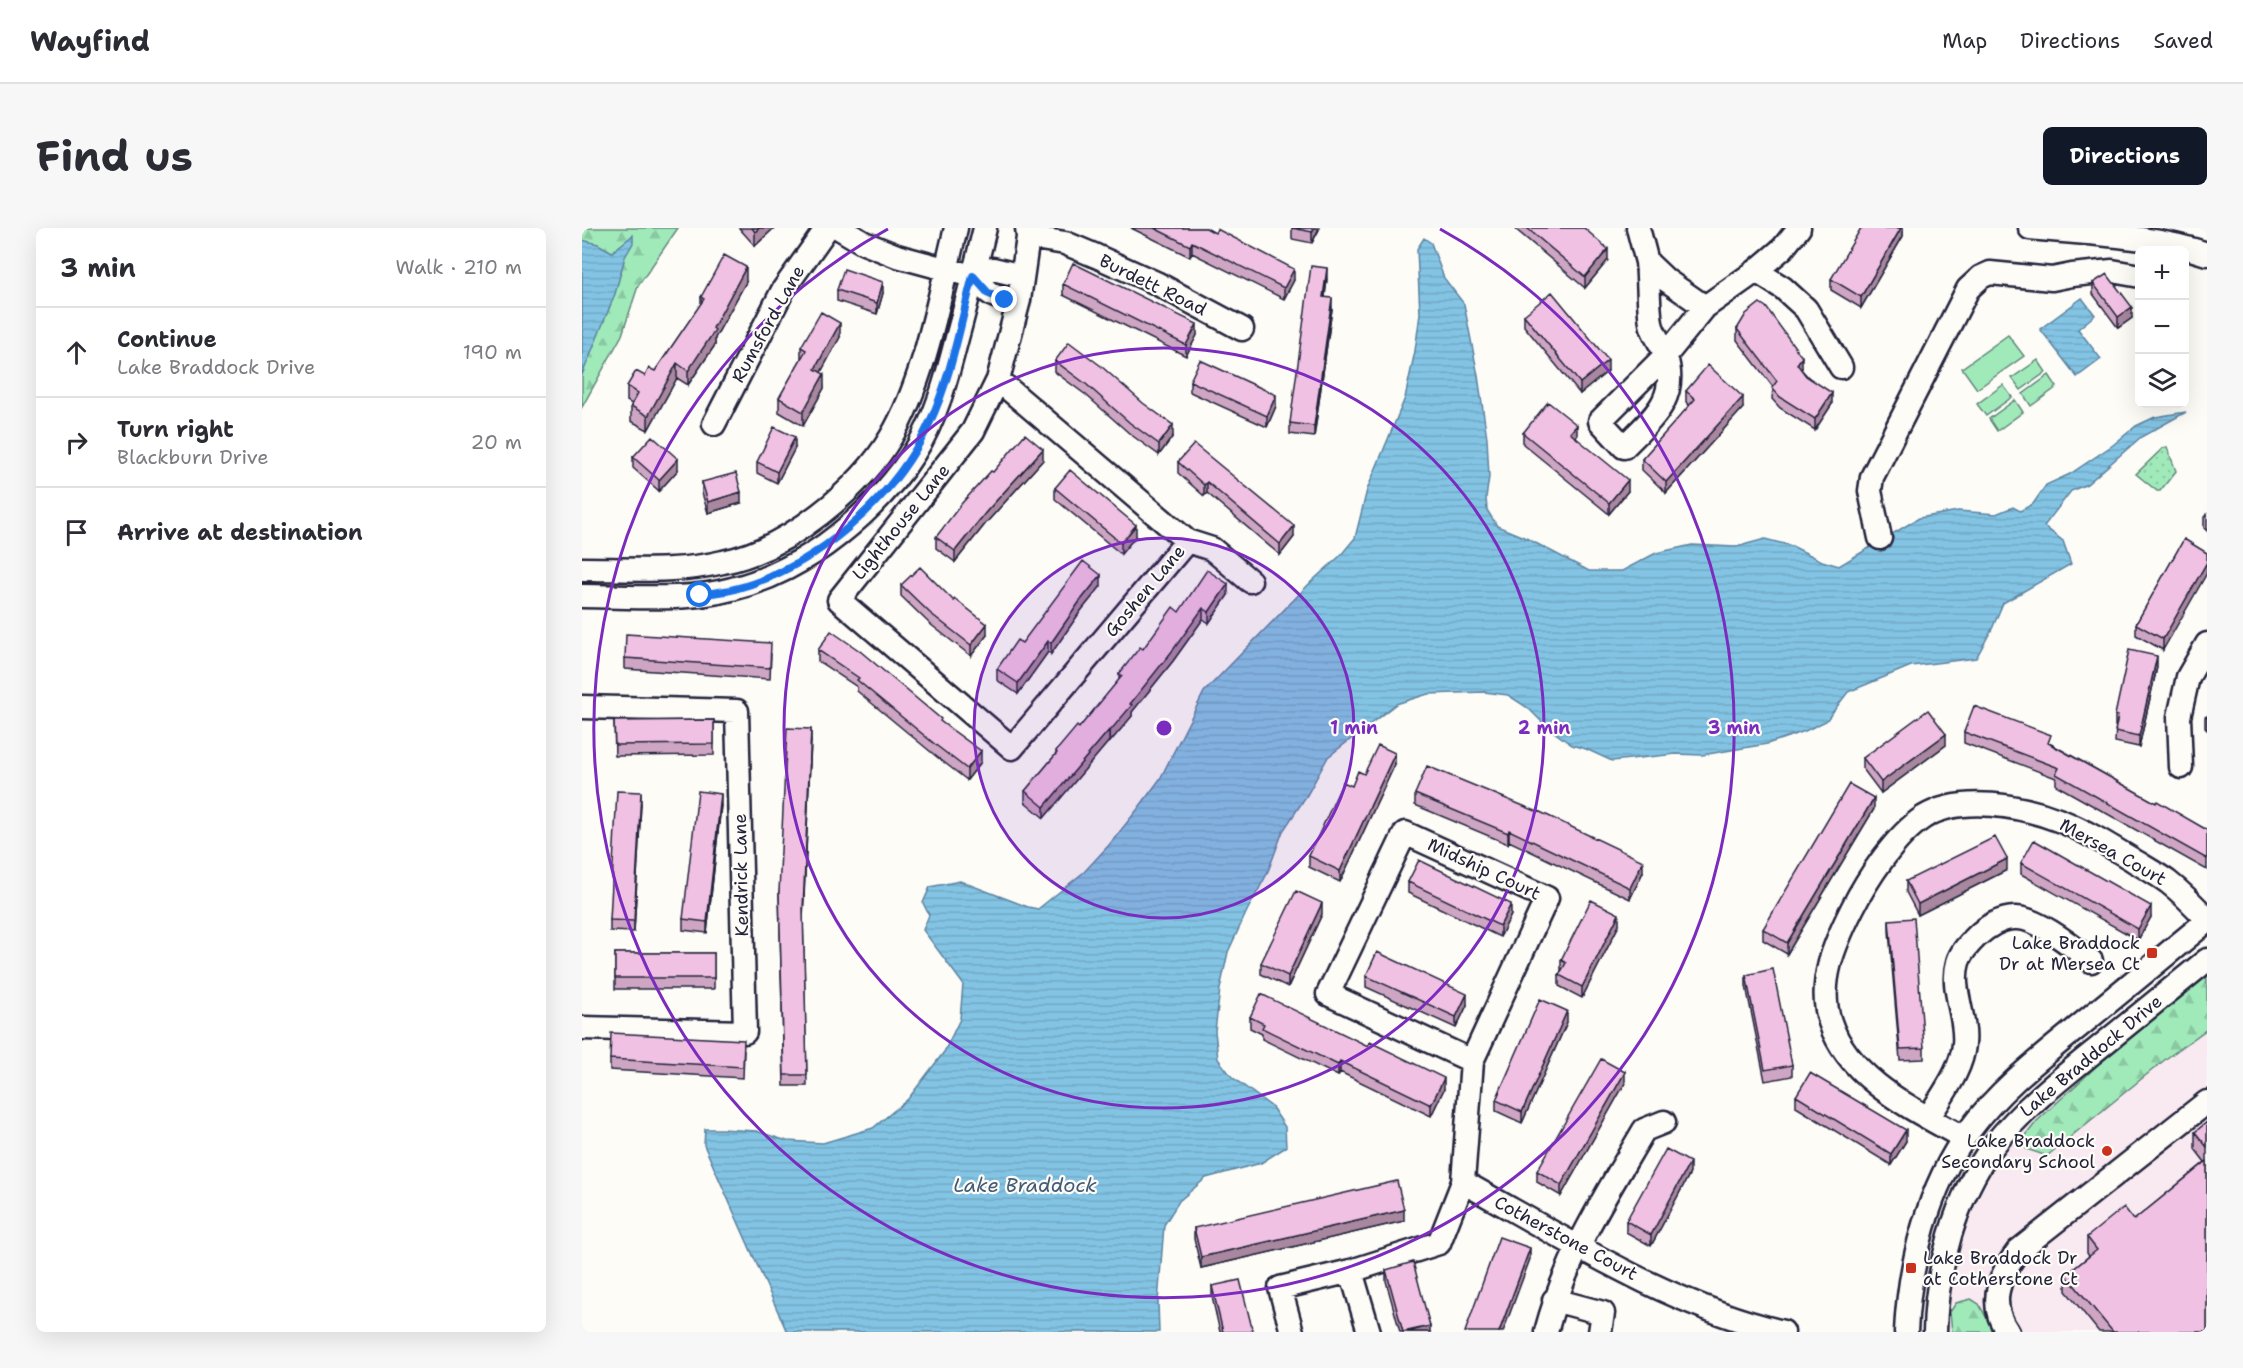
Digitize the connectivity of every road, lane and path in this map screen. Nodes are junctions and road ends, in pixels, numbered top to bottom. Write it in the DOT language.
graph roads {
  1 [pos="827,228"];
  2 [pos="839,228"];
  3 [pos="956,228"];
  4 [pos="985,228"];
  5 [pos="1638,228"];
  6 [pos="1799,228"];
  7 [pos="2030,228"];
  8 [pos="1028,232"];
  9 [pos="2193,247"];
  10 [pos="1647,262"];
  11 [pos="945,269"];
  12 [pos="1756,271"];
  13 [pos="2135,275"];
  14 [pos="973,276"];
  15 [pos="1022,276"];
  16 [pos="1019,300"];
  17 [pos="1705,307"];
  18 [pos="1242,329"];
  19 [pos="1841,367"];
  20 [pos="998,380"];
  21 [pos="714,424"];
  22 [pos="1880,538"];
  23 [pos="1187,541"];
  24 [pos="582,569"];
  25 [pos="1250,581"];
  26 [pos="582,596"];
  27 [pos="2207,644"];
  28 [pos="582,707"];
  29 [pos="1012,748"];
  30 [pos="2181,767"];
  31 [pos="2207,920"];
  32 [pos="2207,960"];
  33 [pos="2091,961"];
  34 [pos="582,1029"];
  35 [pos="1473,1062"];
  36 [pos="2207,1102"];
  37 [pos="1929,1118"];
  38 [pos="1665,1122"];
  39 [pos="1964,1138"];
  40 [pos="1463,1182"];
  41 [pos="1578,1245"];
  42 [pos="1351,1270"];
  43 [pos="1554,1300"];
  44 [pos="1292,1332"];
  45 [pos="1369,1332"];
  46 [pos="1546,1332"];
  47 [pos="1600,1332"];
  48 [pos="1783,1332"];
  49 [pos="1906,1332"];
  50 [pos="1935,1332"];
  51 [pos="2008,1332"];
  1 -- 21 [label="street, Rumsford Lane"];
  2 -- 11 [label="street"];
  3 -- 11 [label="street"];
  4 -- 14 [label="street"];
  5 -- 10 [label="street"];
  6 -- 12 [label="street"];
  7 -- 9 [label="street"];
  8 -- 15 [label="street, Lighthouse Lane"];
  8 -- 18 [label="street, Burdett Road"];
  10 -- 17 [label="street"];
  10 -- 17 [label="street"];
  11 -- 14 [label="street"];
  11 -- 24 [label="street"];
  12 -- 17 [label="street"];
  12 -- 19 [label="street"];
  13 -- 22 [label="street"];
  14 -- 15 [label="street"];
  14 -- 16 [label="street"];
  14 -- 26 [label="street"];
  15 -- 16 [label="street, Lighthouse Lane"];
  16 -- 20 [label="street, Lighthouse Lane"];
  20 -- 23 [label="street, Goshen Lane"];
  20 -- 29 [label="street, Lighthouse Lane"];
  23 -- 25 [label="street"];
  23 -- 29 [label="street, Goshen Lane"];
  27 -- 30 [label="street"];
  28 -- 34 [label="street, Kendrick Lane"];
  31 -- 37 [label="street, Mersea Court"];
  31 -- 39 [label="street, Lake Braddock Drive"];
  32 -- 50 [label="street, Lake Braddock Drive"];
  33 -- 37 [label="street"];
  35 -- 35 [label="street, Midship Court"];
  35 -- 40 [label="street"];
  36 -- 51 [label="street"];
  37 -- 39 [label="street, Mersea Court"];
  38 -- 41 [label="street"];
  39 -- 49 [label="street, Lake Braddock Drive"];
  40 -- 41 [label="street, Cotherstone Court"];
  40 -- 42 [label="street"];
  41 -- 43 [label="street"];
  41 -- 48 [label="street, Cotherstone Court"];
  42 -- 44 [label="street"];
  42 -- 45 [label="street"];
  43 -- 46 [label="street"];
  43 -- 47 [label="street"];
}
